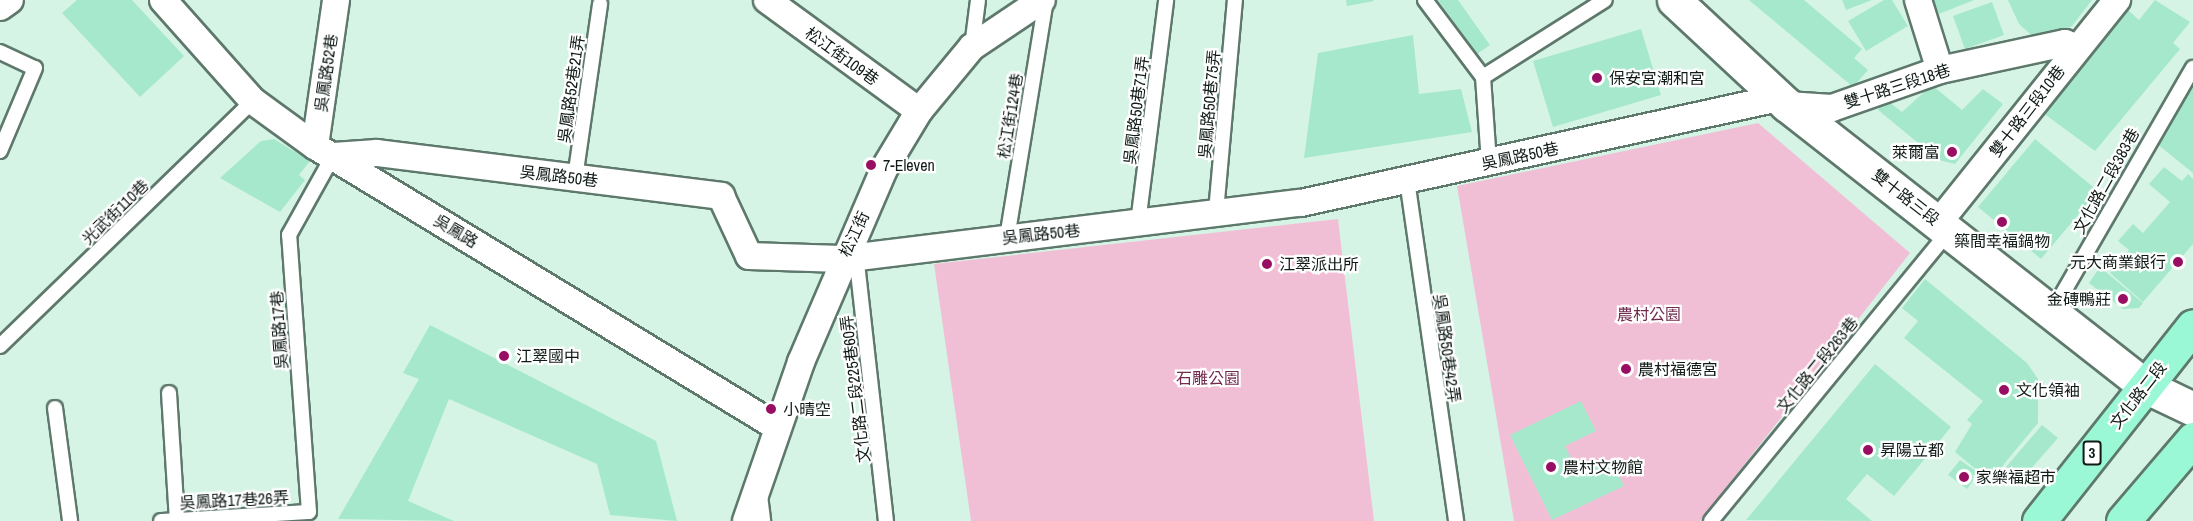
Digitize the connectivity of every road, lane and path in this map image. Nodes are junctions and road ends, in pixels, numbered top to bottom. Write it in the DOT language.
graph roads {
  1 [pos="10,0"];
  2 [pos="162,0"];
  3 [pos="336,0"];
  4 [pos="766,0"];
  5 [pos="978,0"];
  6 [pos="1044,0"];
  7 [pos="1166,0"];
  8 [pos="1235,0"];
  9 [pos="1425,0"];
  10 [pos="1605,0"];
  11 [pos="1918,0"];
  12 [pos="2117,0"];
  13 [pos="600,4"];
  14 [pos="1686,6"];
  15 [pos="0,7"];
  16 [pos="972,47"];
  17 [pos="2077,48"];
  18 [pos="0,52"];
  19 [pos="2193,68"];
  20 [pos="1940,70"];
  21 [pos="1483,77"];
  22 [pos="253,101"];
  23 [pos="1782,102"];
  24 [pos="919,111"];
  25 [pos="324,151"];
  26 [pos="0,152"];
  27 [pos="1490,162"];
  28 [pos="575,178"];
  29 [pos="1407,180"];
  30 [pos="1216,212"];
  31 [pos="1138,223"];
  32 [pos="1944,226"];
  33 [pos="1007,238"];
  34 [pos="849,256"];
  35 [pos="2052,312"];
  36 [pos="2193,326"];
  37 [pos="0,346"];
  38 [pos="2145,386"];
  39 [pos="169,393"];
  40 [pos="55,408"];
  41 [pos="2193,409"];
  42 [pos="777,427"];
  43 [pos="2192,441"];
  44 [pos="758,484"];
  45 [pos="309,512"];
  46 [pos="177,520"];
  47 [pos="70,521"];
  48 [pos="161,521"];
  49 [pos="746,521"];
  50 [pos="763,521"];
  51 [pos="886,521"];
  52 [pos="1456,521"];
  53 [pos="1711,521"];
  54 [pos="2039,521"];
  55 [pos="2123,521"];
  1 -- 15 [label="street"];
  2 -- 22 [label="street, 吳鳳路"];
  3 -- 25 [label="street, 吳鳳路52巷"];
  4 -- 24 [label="street, 松江街109巷"];
  5 -- 16 [label="lane"];
  6 -- 16 [label="street, 松江街"];
  6 -- 33 [label="lane, 松江街124巷"];
  7 -- 31 [label="lane, 吳鳳路50巷71弄"];
  8 -- 30 [label="lane, 吳鳳路50巷75弄"];
  9 -- 21 [label="lane"];
  10 -- 21 [label="lane"];
  11 -- 20 [label="street"];
  12 -- 17 [label="street, 雙十路三段10巷"];
  13 -- 28 [label="lane, 吳鳳路52巷21弄"];
  14 -- 23 [label="street, 雙十路三段"];
  16 -- 24 [label="street, 松江街"];
  17 -- 20 [label="street, 雙十路三段18巷"];
  17 -- 32 [label="street, 雙十路三段10巷"];
  18 -- 26 [label="lane"];
  19 -- 35 [label="lane, 文化路二段383巷"];
  20 -- 23 [label="street, 雙十路三段18巷"];
  21 -- 27 [label="lane"];
  22 -- 25 [label="street, 吳鳳路"];
  22 -- 37 [label="lane, 光武街110巷"];
  23 -- 27 [label="street, 吳鳳路50巷"];
  23 -- 32 [label="street, 雙十路三段"];
  24 -- 34 [label="street, 松江街"];
  25 -- 28 [label="street, 吳鳳路50巷"];
  25 -- 42 [label="street, 吳鳳路"];
  25 -- 45 [label="lane, 吳鳳路17巷"];
  27 -- 29 [label="street, 吳鳳路50巷"];
  28 -- 34 [label="street, 吳鳳路50巷"];
  29 -- 30 [label="street, 吳鳳路50巷"];
  29 -- 52 [label="lane, 吳鳳路50巷42弄"];
  30 -- 31 [label="street, 吳鳳路50巷"];
  31 -- 33 [label="street, 吳鳳路50巷"];
  32 -- 35 [label="street, 雙十路三段"];
  32 -- 53 [label="lane, 文化路二段263巷"];
  33 -- 34 [label="street, 吳鳳路50巷"];
  34 -- 42 [label="street, 松江街"];
  34 -- 51 [label="lane, 文化路二段225巷60弄"];
  35 -- 38 [label="street, 雙十路三段"];
  36 -- 38 [label="main road, 文化路二段 / 3"];
  38 -- 41 [label="street"];
  38 -- 43 [label="street"];
  38 -- 54 [label="main road, 文化路二段 / 3"];
  39 -- 46 [label="lane"];
  40 -- 47 [label="lane"];
  42 -- 44 [label="street, 松江街"];
  43 -- 55 [label="main road"];
  44 -- 49 [label="street, 松江街"];
  44 -- 50 [label="lane"];
  45 -- 46 [label="lane, 吳鳳路17巷26弄"];
  46 -- 48 [label="lane, 吳鳳路17巷26弄"];
}
